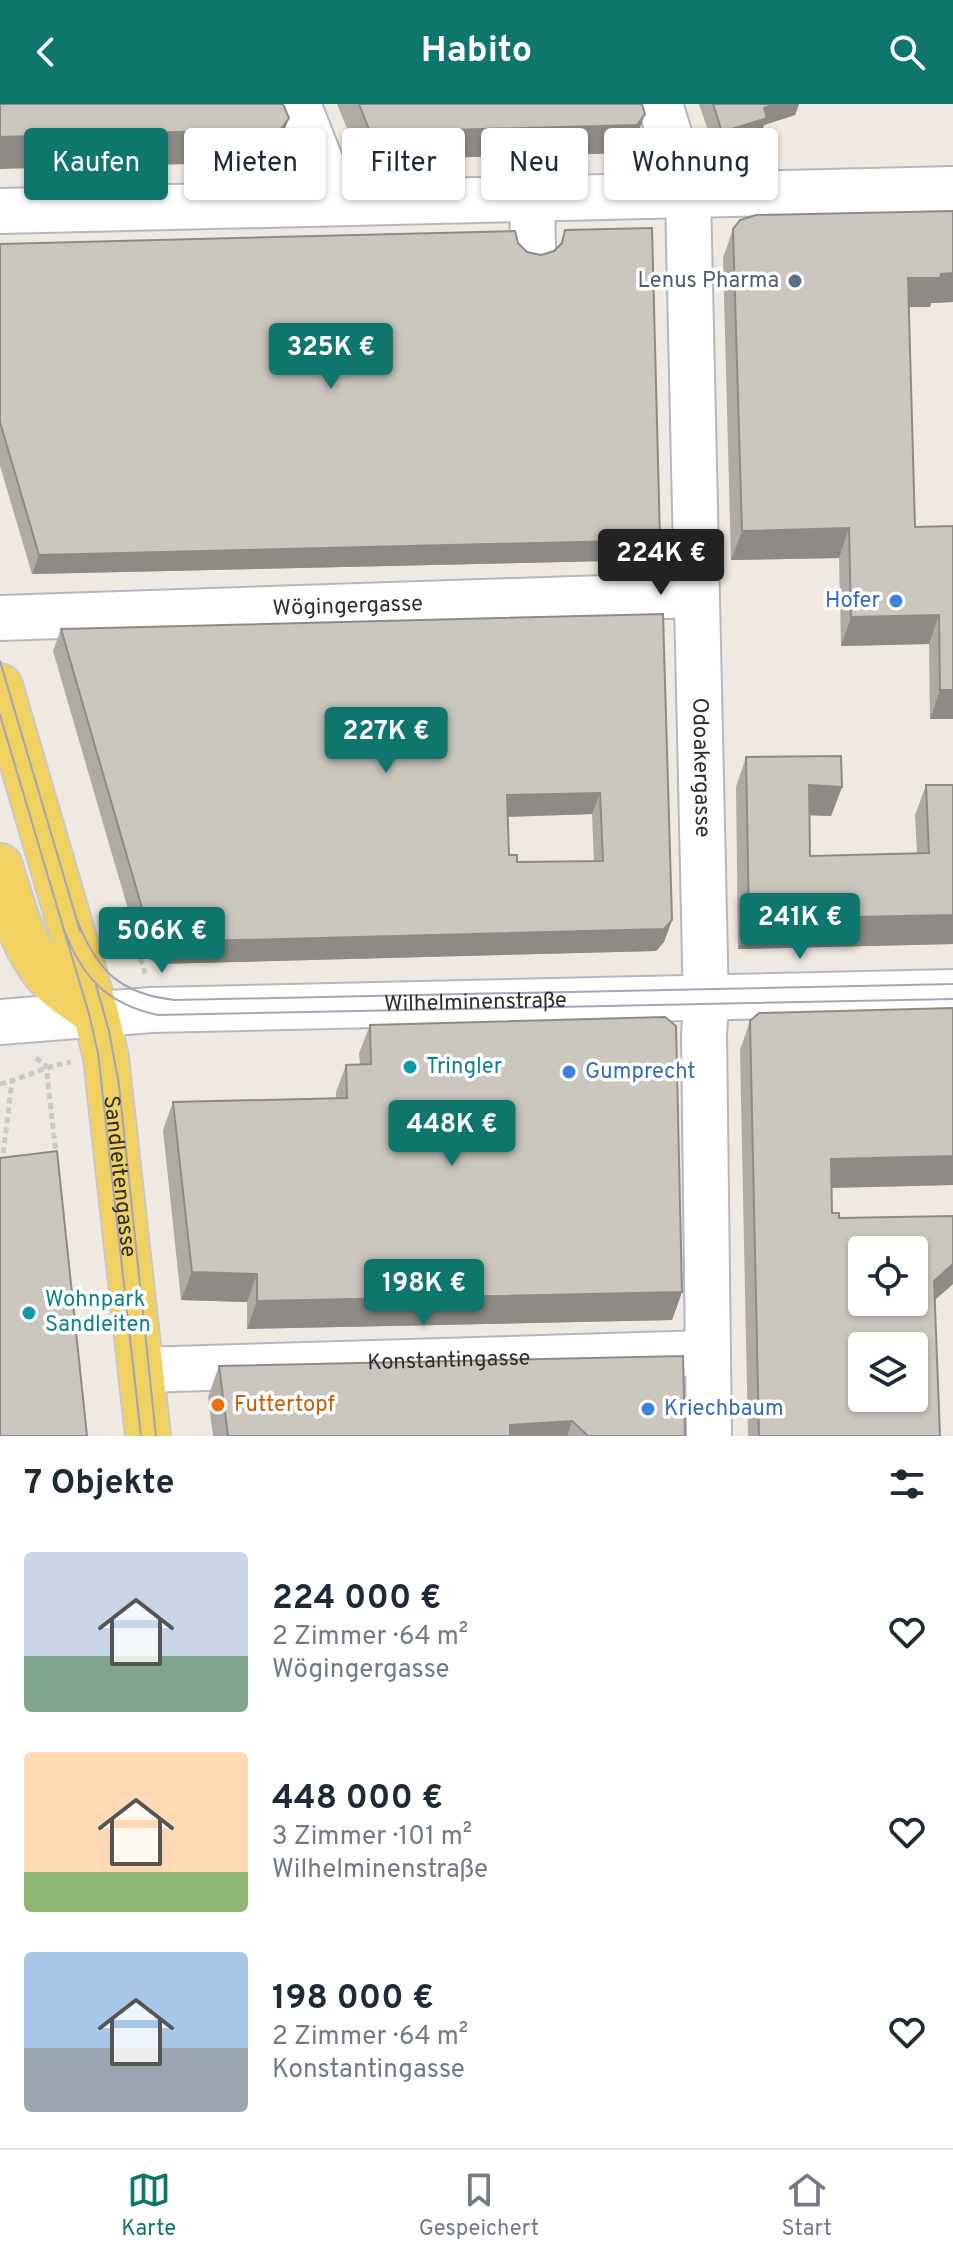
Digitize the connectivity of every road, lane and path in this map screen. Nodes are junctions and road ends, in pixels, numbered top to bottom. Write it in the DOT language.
graph roads {
  1 [pos="298,104"];
  2 [pos="660,104"];
  3 [pos="667,128"];
  4 [pos="953,189"];
  5 [pos="778,193"];
  6 [pos="483,200"];
  7 [pos="532,200"];
  8 [pos="688,200"];
  9 [pos="337,203"];
  10 [pos="0,211"];
  11 [pos="533,250"];
  12 [pos="695,595"];
  13 [pos="0,618"];
  14 [pos="0,686"];
  15 [pos="0,866"];
  16 [pos="953,992"];
  17 [pos="705,997"];
  18 [pos="96,1014"];
  19 [pos="0,1022"];
  20 [pos="46,1066"];
  21 [pos="29,1075"];
  22 [pos="12,1081"];
  23 [pos="0,1084"];
  24 [pos="2,1164"];
  25 [pos="57,1168"];
  26 [pos="707,1353"];
  27 [pos="141,1370"];
  28 [pos="148,1436"];
  29 [pos="709,1436"];
  1 -- 9 [label="street"];
  2 -- 3 [label="street, Odoakergasse"];
  4 -- 5 [label="street"];
  6 -- 9 [label="street"];
  7 -- 11 [label="street"];
  8 -- 12 [label="street, Odoakergasse"];
  9 -- 10 [label="street"];
  12 -- 13 [label="street, Wögingergasse"];
  12 -- 17 [label="street, Odoakergasse"];
  14 -- 18 [label="main road, Sandleitengasse"];
  15 -- 18 [label="main road"];
  16 -- 17 [label="street, Wilhelminenstraße"];
  17 -- 18 [label="street, Wilhelminenstraße"];
  17 -- 26 [label="street, Odoakergasse"];
  18 -- 19 [label="street, Wilhelminenstraße"];
  18 -- 27 [label="main road, Sandleitengasse"];
  20 -- 25 [label="path"];
  21 -- 22 [label="path"];
  22 -- 23 [label="path"];
  22 -- 24 [label="path"];
  26 -- 27 [label="street, Konstantingasse"];
  26 -- 29 [label="street, Odoakergasse"];
  27 -- 28 [label="main road, Sandleitengasse"];
}
